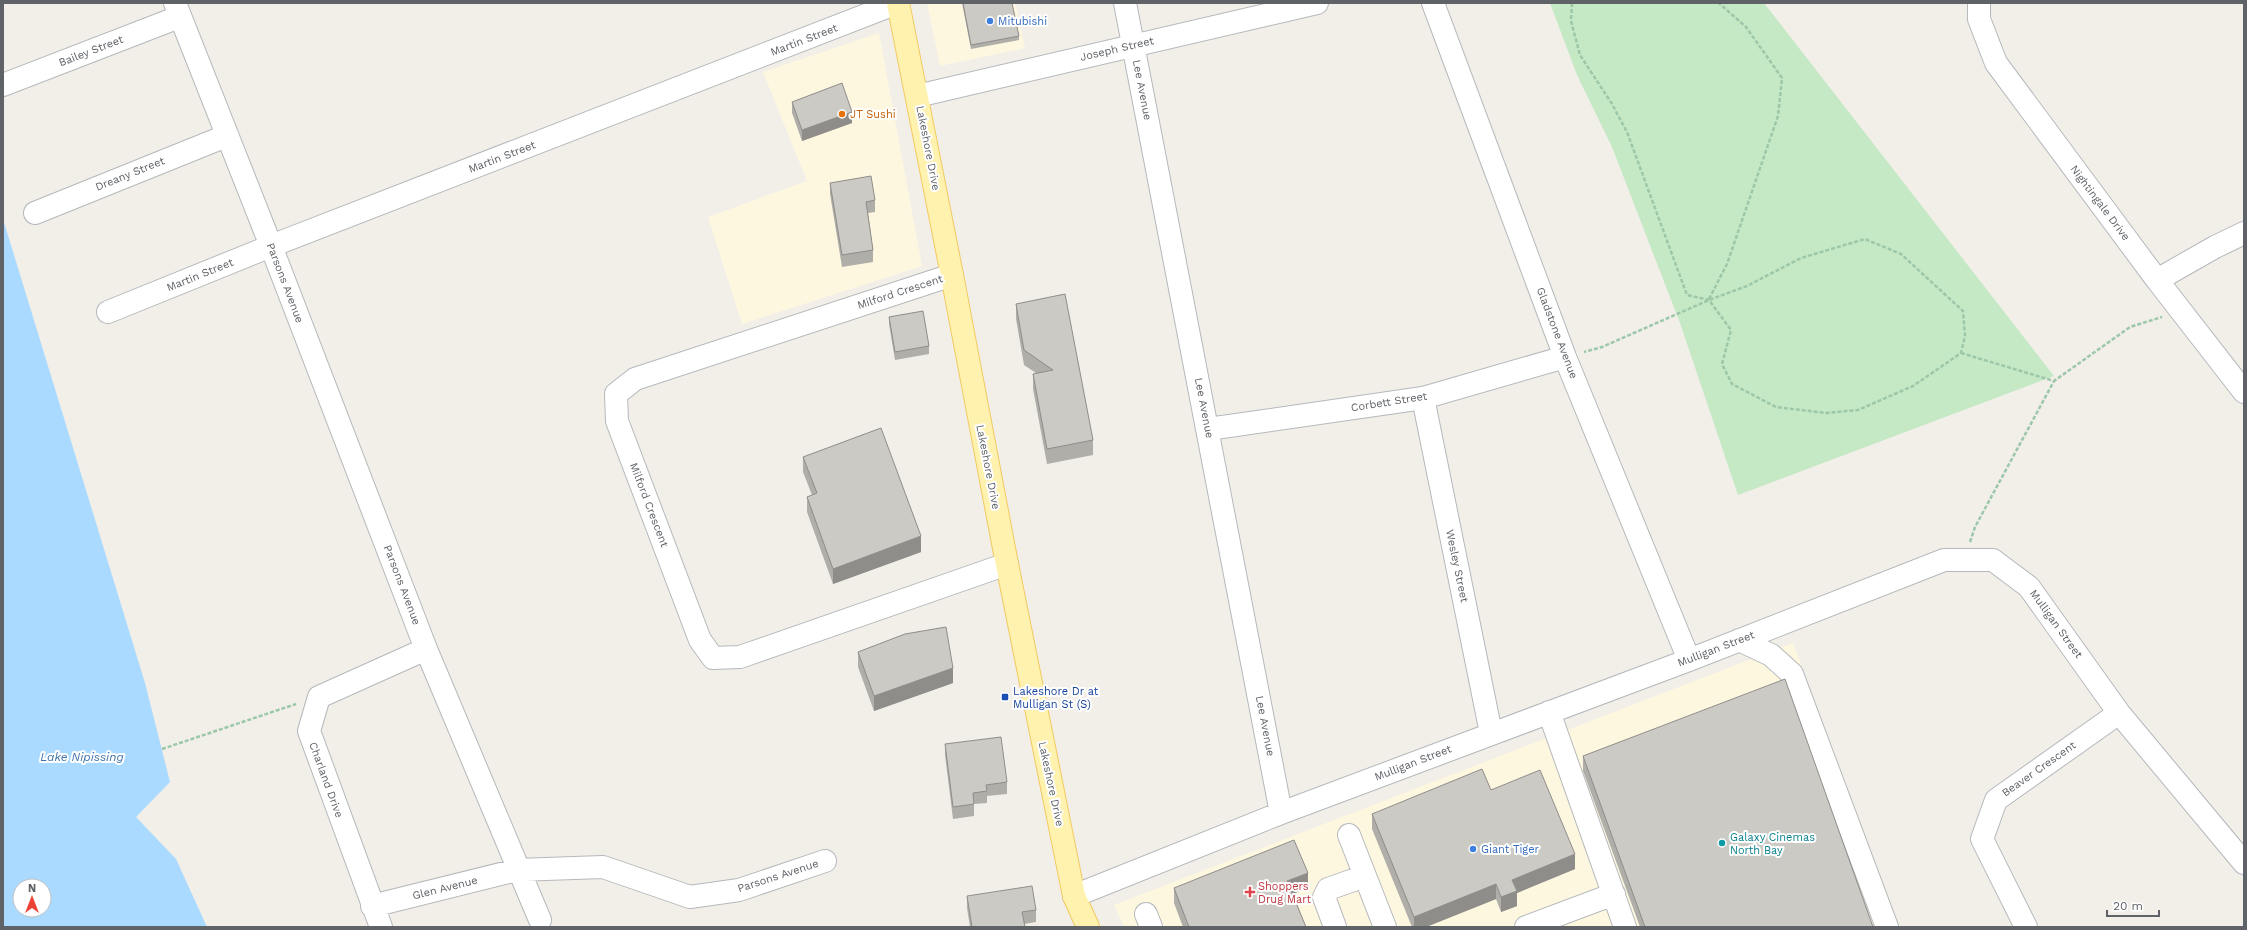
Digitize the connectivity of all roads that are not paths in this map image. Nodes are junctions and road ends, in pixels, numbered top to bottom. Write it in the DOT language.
graph roads {
  1 [pos="898,3"];
  2 [pos="1125,3"];
  3 [pos="1316,3"];
  4 [pos="1433,3"];
  5 [pos="1979,3"];
  6 [pos="177,10"];
  7 [pos="1134,45"];
  8 [pos="3,85"];
  9 [pos="917,96"];
  10 [pos="226,136"];
  11 [pos="34,213"];
  12 [pos="2244,233"];
  13 [pos="271,246"];
  14 [pos="952,275"];
  15 [pos="2157,280"];
  16 [pos="108,312"];
  17 [pos="1565,357"];
  18 [pos="2244,392"];
  19 [pos="1423,398"];
  20 [pos="1208,429"];
  21 [pos="1006,564"];
  22 [pos="1739,640"];
  23 [pos="426,649"];
  24 [pos="1689,660"];
  25 [pos="1549,712"];
  26 [pos="2119,713"];
  27 [pos="1491,733"];
  28 [pos="1281,813"];
  29 [pos="1349,835"];
  30 [pos="825,861"];
  31 [pos="2244,863"];
  32 [pos="517,870"];
  33 [pos="1365,876"];
  34 [pos="1614,894"];
  35 [pos="1074,896"];
  36 [pos="372,906"];
  37 [pos="540,920"];
  38 [pos="381,927"];
  39 [pos="1088,927"];
  40 [pos="1335,927"];
  41 [pos="1385,927"];
  42 [pos="1526,927"];
  43 [pos="1625,927"];
  44 [pos="1887,927"];
  45 [pos="2026,927"];
  1 -- 9 [label="main road, Lakeshore Drive"];
  1 -- 13 [label="street, Martin Street"];
  2 -- 7 [label="street, Lee Avenue"];
  3 -- 7 [label="street, Joseph Street"];
  4 -- 17 [label="street, Gladstone Avenue"];
  5 -- 15 [label="street, Nightingale Drive"];
  6 -- 8 [label="street, Bailey Street"];
  6 -- 10 [label="street, Parsons Avenue"];
  7 -- 9 [label="street, Joseph Street"];
  7 -- 20 [label="street, Lee Avenue"];
  9 -- 14 [label="main road, Lakeshore Drive"];
  10 -- 11 [label="street, Dreany Street"];
  10 -- 13 [label="street, Parsons Avenue"];
  12 -- 15 [label="street"];
  13 -- 16 [label="street, Martin Street"];
  13 -- 23 [label="street, Parsons Avenue"];
  14 -- 21 [label="main road, Lakeshore Drive"];
  14 -- 21 [label="street, Milford Crescent"];
  15 -- 18 [label="street, Nightingale Drive"];
  17 -- 19 [label="street, Corbett Street"];
  17 -- 24 [label="street, Gladstone Avenue"];
  19 -- 20 [label="street, Corbett Street"];
  19 -- 27 [label="street, Wesley Street"];
  20 -- 28 [label="street, Lee Avenue"];
  21 -- 35 [label="main road, Lakeshore Drive"];
  22 -- 24 [label="street, Mulligan Street"];
  22 -- 26 [label="street, Mulligan Street"];
  22 -- 44 [label="street"];
  23 -- 32 [label="street, Parsons Avenue"];
  23 -- 36 [label="street, Charland Drive"];
  24 -- 25 [label="street, Mulligan Street"];
  25 -- 27 [label="street, Mulligan Street"];
  25 -- 34 [label="street"];
  26 -- 31 [label="street, Mulligan Street"];
  26 -- 45 [label="street, Beaver Crescent"];
  27 -- 28 [label="street, Mulligan Street"];
  28 -- 35 [label="street, Mulligan Street"];
  29 -- 33 [label="street"];
  30 -- 32 [label="street, Parsons Avenue"];
  32 -- 36 [label="street, Glen Avenue"];
  32 -- 37 [label="street"];
  33 -- 40 [label="street"];
  33 -- 41 [label="street"];
  34 -- 42 [label="street"];
  34 -- 43 [label="street"];
  35 -- 39 [label="main road, Lakeshore Drive"];
  36 -- 38 [label="street, Charland Drive"];
}
